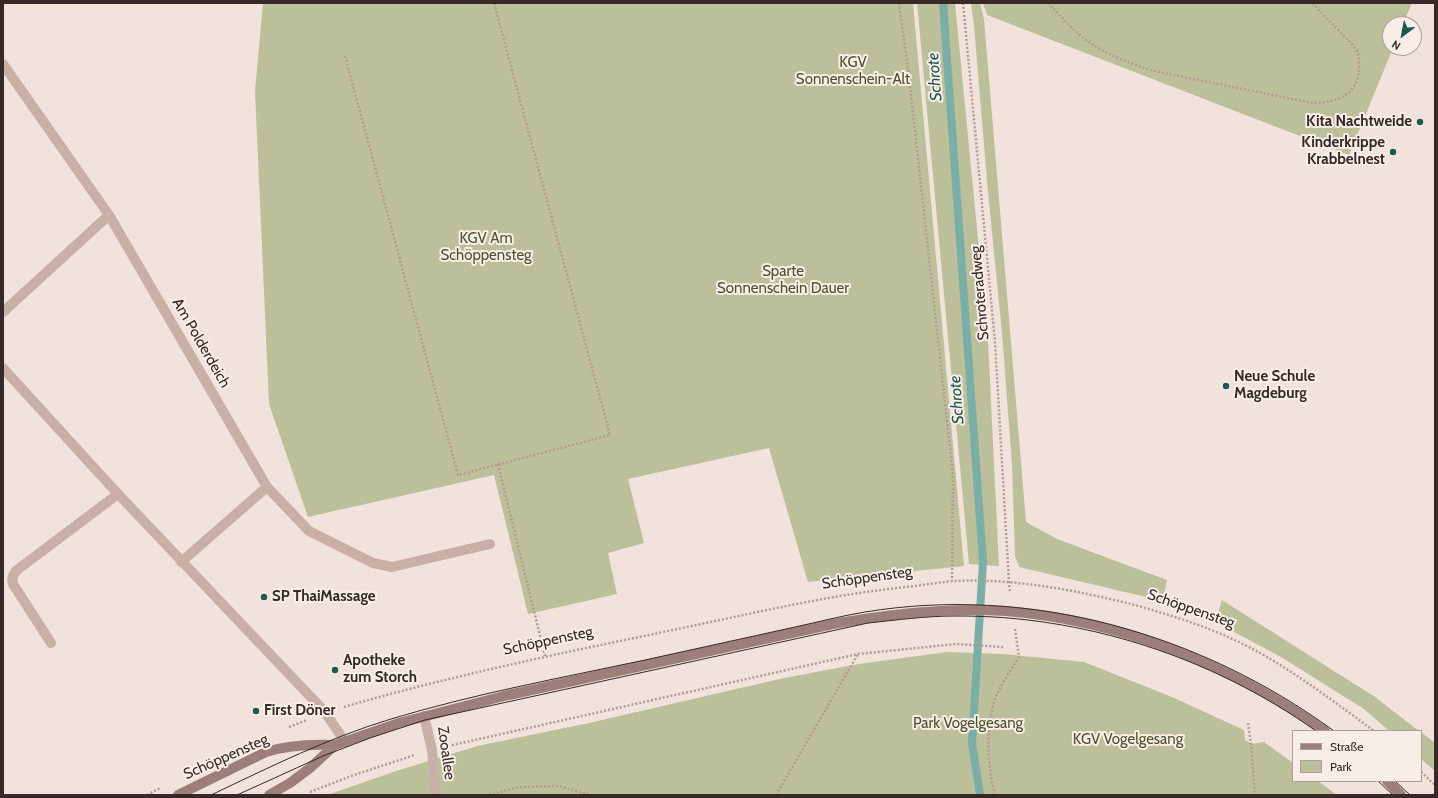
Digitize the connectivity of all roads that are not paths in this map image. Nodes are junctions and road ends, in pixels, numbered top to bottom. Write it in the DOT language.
graph roads {
  1 [pos="3,64"];
  2 [pos="109,215"];
  3 [pos="3,312"];
  4 [pos="3,368"];
  5 [pos="267,487"];
  6 [pos="118,494"];
  7 [pos="490,544"];
  8 [pos="181,562"];
  9 [pos="12,577"];
  10 [pos="3,583"];
  11 [pos="50,643"];
  12 [pos="424,716"];
  13 [pos="1324,730"];
  14 [pos="340,744"];
  15 [pos="1388,782"];
  16 [pos="178,795"];
  17 [pos="269,795"];
  18 [pos="436,795"];
  19 [pos="1401,795"];
  1 -- 2 [label="street, Am Polderdeich"];
  2 -- 3 [label="street"];
  2 -- 5 [label="street, Am Polderdeich"];
  4 -- 6 [label="street"];
  5 -- 7 [label="street, Am Polderdeich"];
  5 -- 8 [label="street"];
  6 -- 8 [label="street"];
  6 -- 9 [label="street"];
  8 -- 14 [label="street"];
  9 -- 10 [label="street"];
  9 -- 11 [label="street"];
  12 -- 13 [label="main road, Schöppensteg"];
  12 -- 14 [label="main road, Schöppensteg"];
  12 -- 18 [label="street, Zooallee"];
  14 -- 16 [label="main road, Schöppensteg"];
  14 -- 17 [label="main road, Schöppensteg"];
  15 -- 19 [label="main road"];
}
